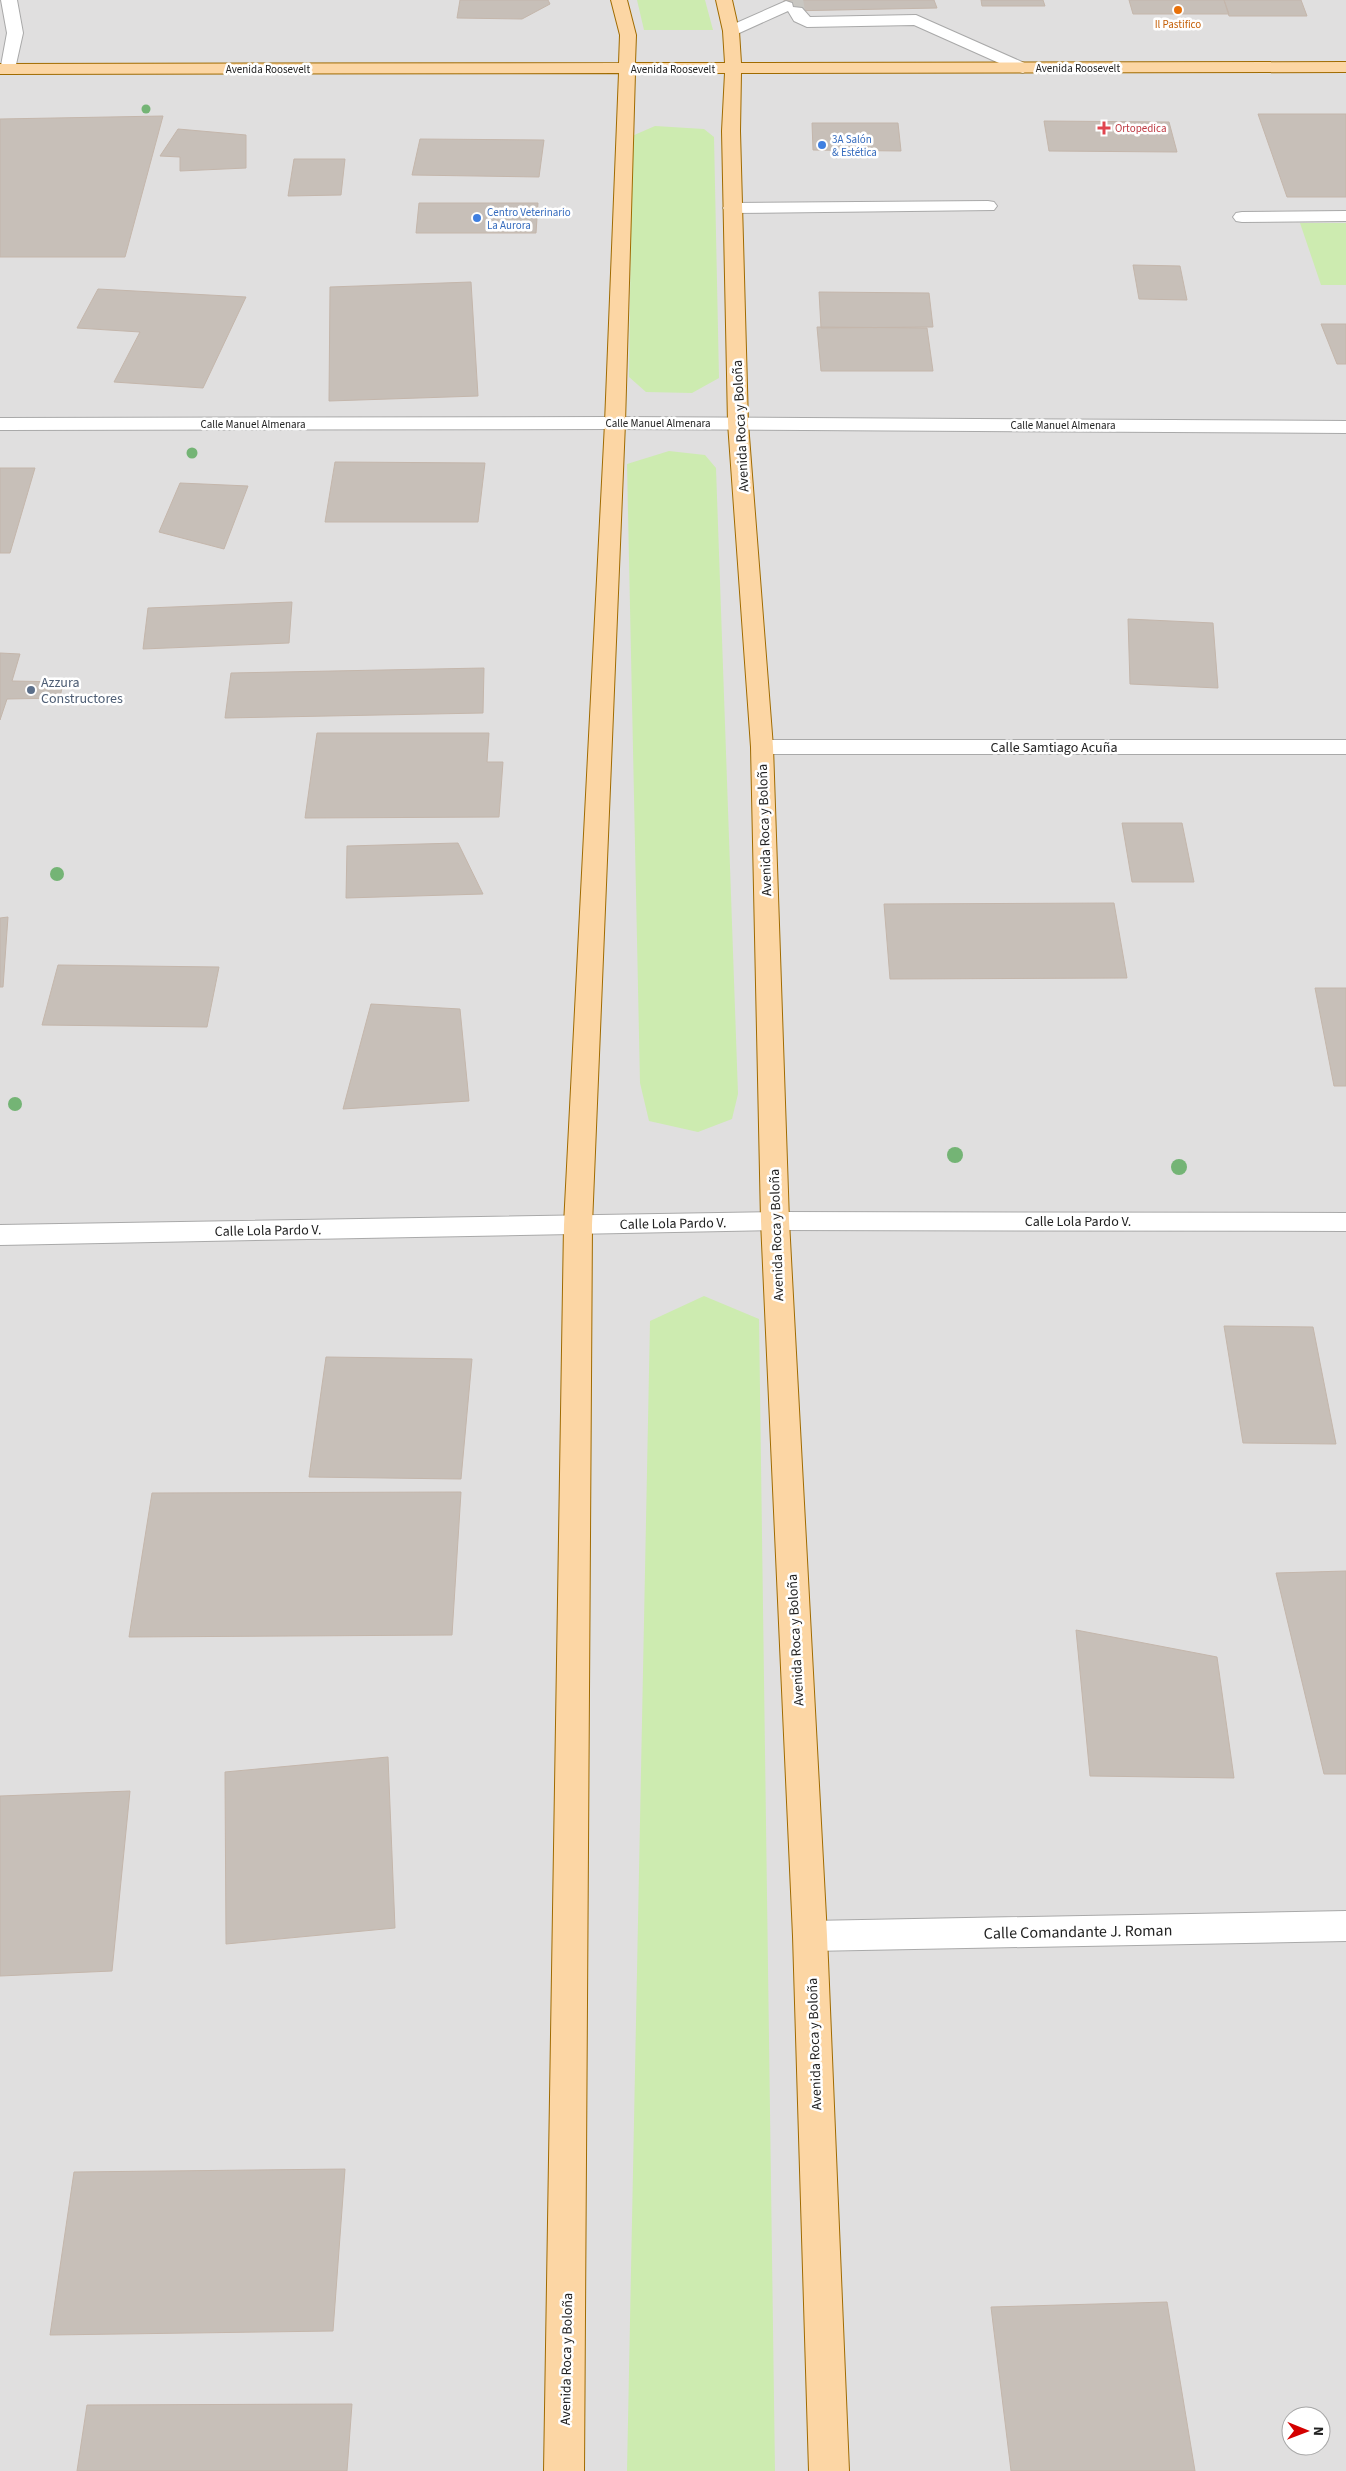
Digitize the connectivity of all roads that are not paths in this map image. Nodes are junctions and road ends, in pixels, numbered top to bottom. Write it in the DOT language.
graph roads {
  1 [pos="9,0"];
  2 [pos="619,0"];
  3 [pos="724,0"];
  4 [pos="731,31"];
  5 [pos="1346,67"];
  6 [pos="1023,68"];
  7 [pos="4,69"];
  8 [pos="628,69"];
  9 [pos="733,69"];
  10 [pos="988,206"];
  11 [pos="732,208"];
  12 [pos="1346,216"];
  13 [pos="1242,217"];
  14 [pos="615,423"];
  15 [pos="738,423"];
  16 [pos="0,424"];
  17 [pos="1346,426"];
  18 [pos="762,747"];
  19 [pos="1346,747"];
  20 [pos="775,1221"];
  21 [pos="1346,1222"];
  22 [pos="578,1225"];
  23 [pos="0,1235"];
  24 [pos="1346,1926"];
  25 [pos="810,1936"];
  26 [pos="564,2471"];
  27 [pos="829,2471"];
  1 -- 7 [label="street"];
  2 -- 8 [label="main road, Avenida Roca y Boloña"];
  3 -- 4 [label="main road, Avenida Roca y Boloña"];
  4 -- 6 [label="street"];
  4 -- 9 [label="main road, Avenida Roca y Boloña"];
  5 -- 6 [label="main road, Avenida Roosevelt"];
  6 -- 9 [label="main road, Avenida Roosevelt"];
  7 -- 8 [label="main road, Avenida Roosevelt"];
  8 -- 9 [label="main road, Avenida Roosevelt"];
  8 -- 14 [label="main road, Avenida Roca y Boloña"];
  9 -- 11 [label="main road, Avenida Roca y Boloña"];
  10 -- 11 [label="street"];
  11 -- 15 [label="main road, Avenida Roca y Boloña"];
  12 -- 13 [label="street"];
  14 -- 15 [label="street, Calle Manuel Almenara"];
  14 -- 16 [label="street, Calle Manuel Almenara"];
  14 -- 22 [label="main road, Avenida Roca y Boloña"];
  15 -- 17 [label="street, Calle Manuel Almenara"];
  15 -- 18 [label="main road, Avenida Roca y Boloña"];
  18 -- 19 [label="street, Calle Samtiago Acuña"];
  18 -- 20 [label="main road, Avenida Roca y Boloña"];
  20 -- 21 [label="street, Calle Lola Pardo V."];
  20 -- 22 [label="street, Calle Lola Pardo V."];
  20 -- 25 [label="main road, Avenida Roca y Boloña"];
  22 -- 23 [label="street, Calle Lola Pardo V."];
  22 -- 26 [label="main road, Avenida Roca y Boloña"];
  24 -- 25 [label="street, Calle Comandante J. Roman"];
  25 -- 27 [label="main road, Avenida Roca y Boloña"];
}
